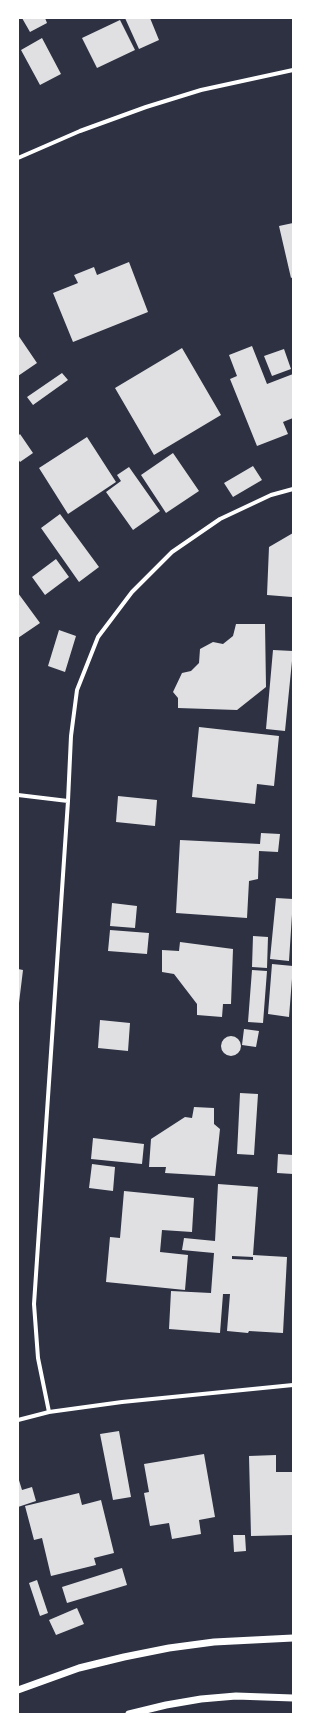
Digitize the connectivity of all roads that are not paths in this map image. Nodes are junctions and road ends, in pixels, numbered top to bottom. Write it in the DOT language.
graph roads {
  1 [pos="293,70"];
  2 [pos="18,158"];
  3 [pos="293,489"];
  4 [pos="18,795"];
  5 [pos="68,801"];
  6 [pos="293,1385"];
  7 [pos="49,1412"];
  8 [pos="18,1420"];
  9 [pos="293,1638"];
  10 [pos="18,1690"];
  11 [pos="293,1698"];
  12 [pos="129,1714"];
  1 -- 2 [label="street"];
  3 -- 5 [label="street"];
  4 -- 5 [label="street"];
  5 -- 7 [label="street"];
  6 -- 7 [label="street"];
  7 -- 8 [label="street"];
  9 -- 10 [label="street"];
  11 -- 12 [label="street"];
}
